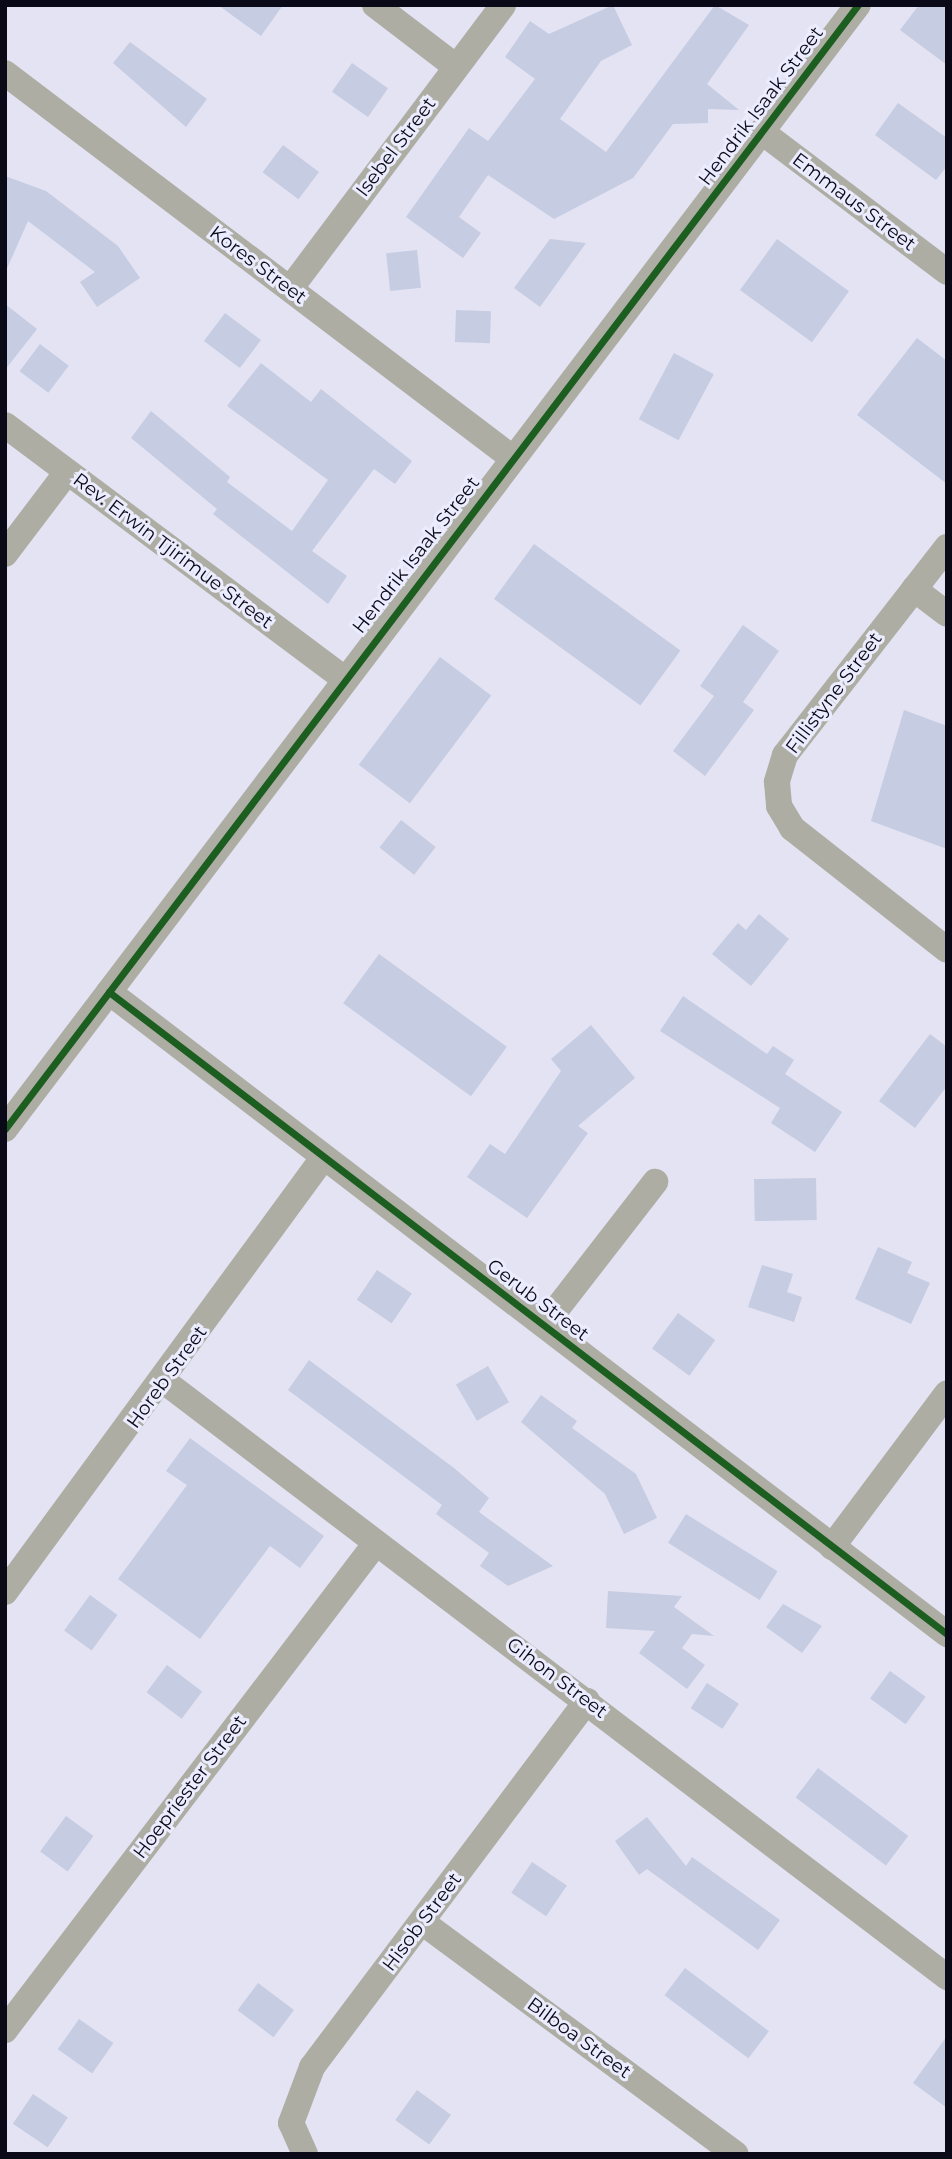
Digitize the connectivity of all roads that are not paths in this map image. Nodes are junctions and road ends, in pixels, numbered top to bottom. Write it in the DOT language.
graph roads {
  1 [pos="375,5"];
  2 [pos="503,5"];
  3 [pos="858,5"];
  4 [pos="456,67"];
  5 [pos="5,74"];
  6 [pos="762,132"];
  7 [pos="947,272"];
  8 [pos="290,289"];
  9 [pos="5,425"];
  10 [pos="511,457"];
  11 [pos="67,472"];
  12 [pos="947,547"];
  13 [pos="5,554"];
  14 [pos="914,589"];
  15 [pos="947,614"];
  16 [pos="342,677"];
  17 [pos="947,950"];
  18 [pos="109,992"];
  19 [pos="5,1129"];
  20 [pos="323,1157"];
  21 [pos="655,1182"];
  22 [pos="545,1324"];
  23 [pos="165,1382"];
  24 [pos="947,1393"];
  25 [pos="376,1543"];
  26 [pos="832,1547"];
  27 [pos="5,1592"];
  28 [pos="947,1633"];
  29 [pos="587,1701"];
  30 [pos="422,1922"];
  31 [pos="947,1977"];
  32 [pos="5,2030"];
  33 [pos="305,2154"];
  34 [pos="736,2154"];
  1 -- 4 [label="street"];
  2 -- 4 [label="street, Isebel Street"];
  3 -- 6 [label="street, Hendrik Isaak Street"];
  4 -- 8 [label="street, Isebel Street"];
  5 -- 8 [label="street, Kores Street"];
  6 -- 7 [label="street, Emmaus Street"];
  6 -- 10 [label="street, Hendrik Isaak Street"];
  8 -- 10 [label="street, Kores Street"];
  9 -- 11 [label="street, Rev. Erwin Tjirimue Street"];
  10 -- 16 [label="street, Hendrik Isaak Street"];
  11 -- 13 [label="street"];
  11 -- 16 [label="street, Rev. Erwin Tjirimue Street"];
  12 -- 14 [label="street, Fillistyne Street"];
  14 -- 15 [label="street"];
  14 -- 17 [label="street, Fillistyne Street"];
  16 -- 18 [label="street, Hendrik Isaak Street"];
  18 -- 19 [label="street, Hendrik Isaak Street"];
  18 -- 20 [label="street, Gerub Street"];
  20 -- 22 [label="street, Gerub Street"];
  20 -- 23 [label="street, Horeb Street"];
  21 -- 22 [label="street"];
  22 -- 26 [label="street, Gerub Street"];
  23 -- 25 [label="street, Gihon Street"];
  23 -- 27 [label="street, Horeb Street"];
  24 -- 26 [label="street"];
  25 -- 29 [label="street, Gihon Street"];
  25 -- 32 [label="street, Hoepriester Street"];
  26 -- 28 [label="street, Gerub Street"];
  29 -- 30 [label="street, Hisob Street"];
  29 -- 31 [label="street, Gihon Street"];
  30 -- 33 [label="street, Hisob Street"];
  30 -- 34 [label="street, Bilboa Street"];
}
